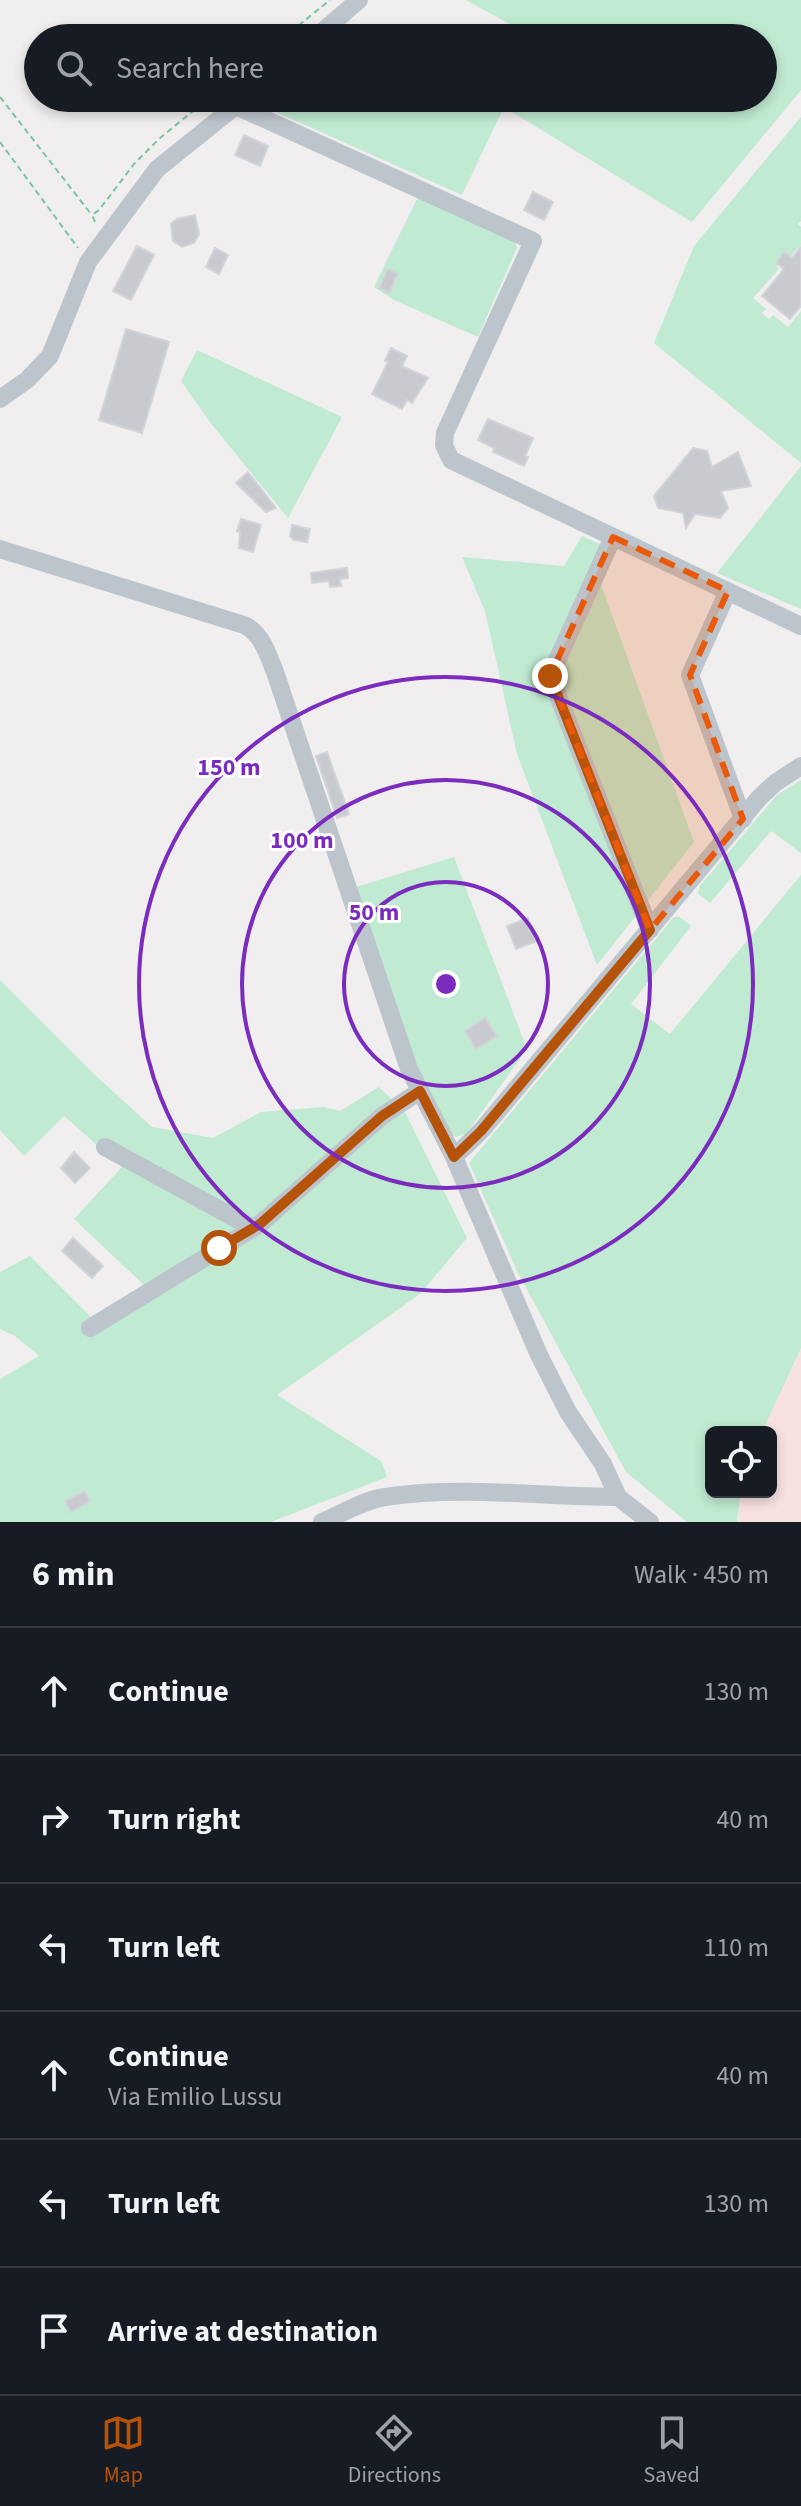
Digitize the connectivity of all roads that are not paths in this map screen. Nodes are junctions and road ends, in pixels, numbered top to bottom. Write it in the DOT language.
graph roads {
  1 [pos="359,0"];
  2 [pos="331,24"];
  3 [pos="228,112"];
  4 [pos="261,112"];
  5 [pos="0,399"];
  6 [pos="613,537"];
  7 [pos="0,549"];
  8 [pos="728,591"];
  9 [pos="801,626"];
  10 [pos="801,766"];
  11 [pos="743,819"];
  12 [pos="650,930"];
  13 [pos="420,1091"];
  14 [pos="105,1147"];
  15 [pos="454,1157"];
  16 [pos="253,1228"];
  17 [pos="90,1328"];
  18 [pos="618,1497"];
  19 [pos="322,1522"];
  20 [pos="650,1522"];
  1 -- 2 [label="street"];
  3 -- 5 [label="street"];
  4 -- 6 [label="street"];
  6 -- 8 [label="street"];
  6 -- 12 [label="street"];
  7 -- 13 [label="street"];
  8 -- 9 [label="street"];
  8 -- 11 [label="street"];
  10 -- 11 [label="street"];
  11 -- 12 [label="street"];
  12 -- 15 [label="street"];
  13 -- 15 [label="street"];
  13 -- 16 [label="street"];
  14 -- 16 [label="street"];
  15 -- 18 [label="street"];
  16 -- 17 [label="street"];
  18 -- 19 [label="street"];
  18 -- 20 [label="street"];
}
